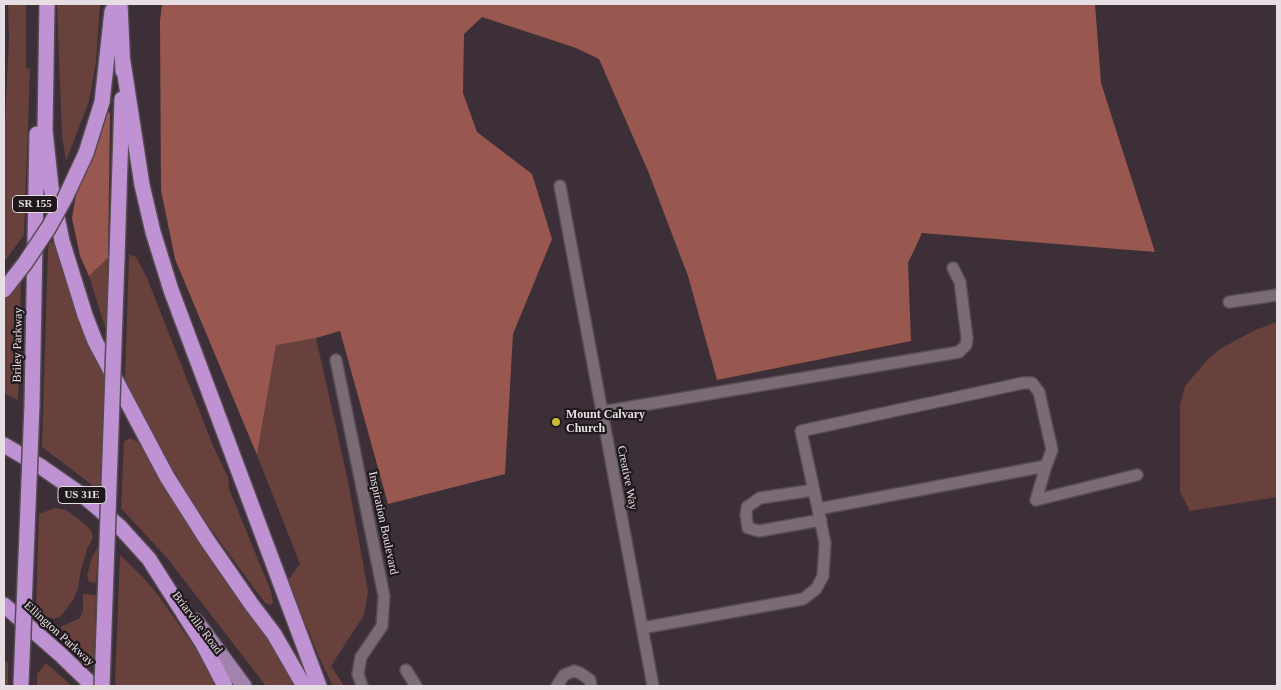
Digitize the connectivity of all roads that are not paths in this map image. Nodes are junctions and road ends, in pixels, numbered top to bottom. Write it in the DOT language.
graph roads {
  1 [pos="39,4"];
  2 [pos="48,4"];
  3 [pos="113,4"];
  4 [pos="120,4"];
  5 [pos="123,62"];
  6 [pos="560,186"];
  7 [pos="953,268"];
  8 [pos="4,290"];
  9 [pos="1277,295"];
  10 [pos="1228,302"];
  11 [pos="336,360"];
  12 [pos="601,412"];
  13 [pos="4,445"];
  14 [pos="1046,466"];
  15 [pos="1137,475"];
  16 [pos="814,490"];
  17 [pos="820,515"];
  18 [pos="150,560"];
  19 [pos="4,605"];
  20 [pos="642,628"];
  21 [pos="406,670"];
  22 [pos="20,685"];
  23 [pos="93,686"];
  24 [pos="102,686"];
  25 [pos="225,686"];
  26 [pos="244,686"];
  27 [pos="304,686"];
  28 [pos="319,686"];
  29 [pos="362,686"];
  30 [pos="416,686"];
  31 [pos="556,686"];
  32 [pos="592,686"];
  33 [pos="653,686"];
  1 -- 22 [label="highway, Briley Parkway / SR 155, bridge"];
  2 -- 27 [label="highway"];
  3 -- 8 [label="highway, bridge"];
  4 -- 5 [label="highway"];
  5 -- 24 [label="highway, bridge"];
  5 -- 28 [label="highway"];
  6 -- 12 [label="street, Creative Way"];
  7 -- 12 [label="street"];
  9 -- 10 [label="street"];
  11 -- 29 [label="street, Inspiration Boulevard"];
  12 -- 20 [label="street, Creative Way"];
  13 -- 18 [label="highway, US 31E"];
  14 -- 15 [label="street"];
  14 -- 16 [label="street"];
  14 -- 17 [label="street"];
  16 -- 17 [label="street"];
  16 -- 17 [label="street"];
  17 -- 20 [label="street"];
  18 -- 25 [label="highway, US 31E"];
  18 -- 26 [label="main road, Briarville Road"];
  19 -- 23 [label="highway, Ellington Parkway"];
  20 -- 33 [label="street, Creative Way"];
  21 -- 30 [label="street"];
  31 -- 32 [label="street"];
}
